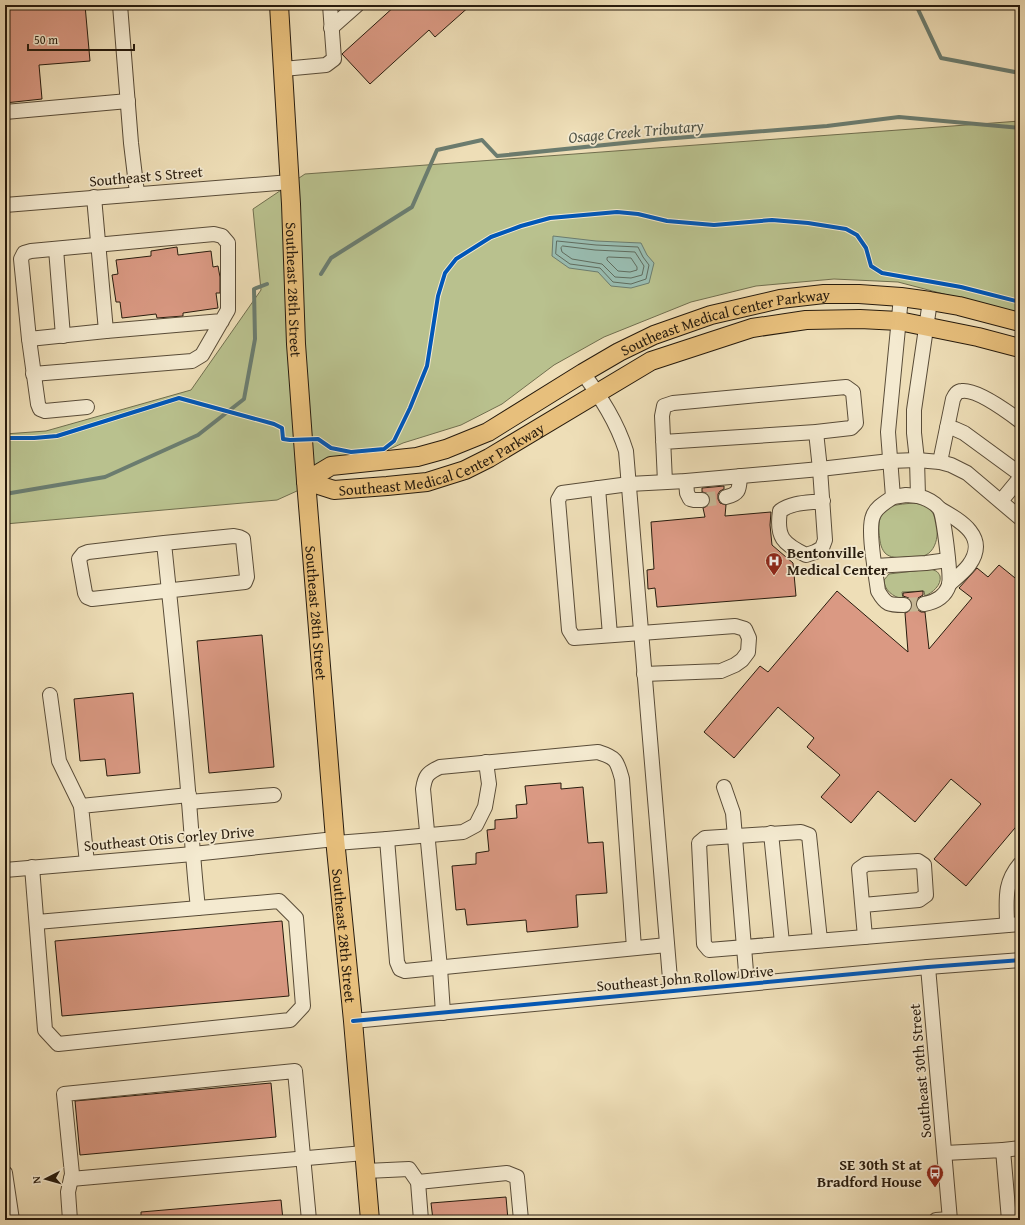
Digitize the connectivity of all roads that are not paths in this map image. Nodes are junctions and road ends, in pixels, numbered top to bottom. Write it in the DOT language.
graph roads {
  1 [pos="120,5"];
  2 [pos="279,5"];
  3 [pos="330,5"];
  4 [pos="356,5"];
  5 [pos="331,28"];
  6 [pos="283,69"];
  7 [pos="128,101"];
  8 [pos="5,112"];
  9 [pos="290,182"];
  10 [pos="137,193"];
  11 [pos="94,197"];
  12 [pos="5,205"];
  13 [pos="98,246"];
  14 [pos="56,249"];
  15 [pos="901,297"];
  16 [pos="930,301"];
  17 [pos="899,320"];
  18 [pos="222,321"];
  19 [pos="1020,322"];
  20 [pos="926,326"];
  21 [pos="106,331"];
  22 [pos="63,336"];
  23 [pos="29,339"];
  24 [pos="1020,348"];
  25 [pos="583,373"];
  26 [pos="33,374"];
  27 [pos="597,393"];
  28 [pos="87,407"];
  29 [pos="1020,421"];
  30 [pos="947,428"];
  31 [pos="816,432"];
  32 [pos="663,442"];
  33 [pos="917,460"];
  34 [pos="890,461"];
  35 [pos="940,462"];
  36 [pos="820,469"];
  37 [pos="1020,474"];
  38 [pos="740,476"];
  39 [pos="1020,478"];
  40 [pos="306,481"];
  41 [pos="686,481"];
  42 [pos="665,482"];
  43 [pos="629,484"];
  44 [pos="598,488"];
  45 [pos="918,496"];
  46 [pos="893,497"];
  47 [pos="726,498"];
  48 [pos="702,500"];
  49 [pos="822,501"];
  50 [pos="1001,501"];
  51 [pos="940,509"];
  52 [pos="1020,518"];
  53 [pos="164,543"];
  54 [pos="948,560"];
  55 [pos="875,566"];
  56 [pos="949,584"];
  57 [pos="169,590"];
  58 [pos="924,604"];
  59 [pos="904,605"];
  60 [pos="640,633"];
  61 [pos="610,635"];
  62 [pos="644,674"];
  63 [pos="50,695"];
  64 [pos="486,762"];
  65 [pos="724,787"];
  66 [pos="274,795"];
  67 [pos="189,799"];
  68 [pos="81,806"];
  69 [pos="771,833"];
  70 [pos="427,835"];
  71 [pos="734,835"];
  72 [pos="386,839"];
  73 [pos="335,841"];
  74 [pos="193,854"];
  75 [pos="87,862"];
  76 [pos="1020,864"];
  77 [pos="32,868"];
  78 [pos="5,870"];
  79 [pos="863,905"];
  80 [pos="198,908"];
  81 [pos="37,922"];
  82 [pos="1014,925"];
  83 [pos="866,937"];
  84 [pos="820,940"];
  85 [pos="782,943"];
  86 [pos="667,945"];
  87 [pos="743,946"];
  88 [pos="634,948"];
  89 [pos="1020,960"];
  90 [pos="928,967"];
  91 [pos="440,968"];
  92 [pos="747,984"];
  93 [pos="671,991"];
  94 [pos="443,1013"];
  95 [pos="353,1021"];
  96 [pos="1020,1148"];
  97 [pos="1002,1150"];
  98 [pos="364,1153"];
  99 [pos="945,1153"];
  100 [pos="303,1159"];
  101 [pos="366,1171"];
  102 [pos="5,1173"];
  103 [pos="71,1179"];
  104 [pos="418,1182"];
  105 [pos="12,1220"];
  106 [pos="70,1220"];
  107 [pos="309,1220"];
  108 [pos="370,1220"];
  109 [pos="421,1220"];
  110 [pos="521,1220"];
  111 [pos="936,1220"];
  112 [pos="950,1220"];
  113 [pos="1009,1220"];
  1 -- 7 [label="street"];
  2 -- 6 [label="main road, Southeast 28th Street"];
  3 -- 5 [label="street"];
  4 -- 5 [label="street"];
  5 -- 6 [label="street"];
  6 -- 9 [label="main road, Southeast 28th Street"];
  7 -- 8 [label="street"];
  7 -- 10 [label="street"];
  9 -- 10 [label="street, Southeast S Street"];
  9 -- 40 [label="main road, Southeast 28th Street"];
  10 -- 11 [label="street, Southeast S Street"];
  11 -- 12 [label="street, Southeast S Street"];
  11 -- 13 [label="street"];
  13 -- 14 [label="street"];
  13 -- 18 [label="street"];
  13 -- 21 [label="street"];
  14 -- 22 [label="street"];
  14 -- 23 [label="street"];
  15 -- 16 [label="main road, Southeast Medical Center Parkway"];
  15 -- 17 [label="street"];
  15 -- 25 [label="main road, Southeast Medical Center Parkway"];
  16 -- 19 [label="main road, Southeast Medical Center Parkway"];
  16 -- 20 [label="street"];
  17 -- 20 [label="main road, Southeast Medical Center Parkway"];
  17 -- 27 [label="main road, Southeast Medical Center Parkway"];
  17 -- 34 [label="street"];
  18 -- 21 [label="street"];
  18 -- 26 [label="street"];
  20 -- 24 [label="main road, Southeast Medical Center Parkway"];
  20 -- 33 [label="street"];
  21 -- 22 [label="street"];
  22 -- 23 [label="street"];
  23 -- 26 [label="street"];
  25 -- 27 [label="street"];
  25 -- 40 [label="main road, Southeast Medical Center Parkway"];
  26 -- 28 [label="street"];
  27 -- 40 [label="main road, Southeast Medical Center Parkway"];
  27 -- 43 [label="street"];
  29 -- 30 [label="street"];
  30 -- 35 [label="street"];
  30 -- 37 [label="street"];
  31 -- 32 [label="street"];
  31 -- 32 [label="street"];
  31 -- 36 [label="street"];
  32 -- 42 [label="street"];
  33 -- 34 [label="street"];
  33 -- 35 [label="street"];
  33 -- 45 [label="street"];
  34 -- 36 [label="street"];
  34 -- 46 [label="street"];
  35 -- 50 [label="street"];
  36 -- 38 [label="street"];
  36 -- 49 [label="street"];
  38 -- 41 [label="street"];
  38 -- 47 [label="street"];
  39 -- 50 [label="street"];
  40 -- 73 [label="main road, Southeast 28th Street"];
  41 -- 42 [label="street"];
  41 -- 48 [label="street"];
  42 -- 43 [label="street"];
  43 -- 44 [label="street"];
  43 -- 60 [label="street"];
  44 -- 61 [label="street"];
  44 -- 61 [label="street"];
  45 -- 46 [label="street"];
  45 -- 51 [label="street"];
  46 -- 55 [label="street"];
  50 -- 52 [label="street"];
  51 -- 54 [label="street"];
  51 -- 56 [label="street"];
  53 -- 57 [label="street"];
  53 -- 57 [label="street"];
  53 -- 57 [label="street"];
  54 -- 55 [label="street"];
  54 -- 56 [label="street"];
  55 -- 59 [label="street"];
  56 -- 58 [label="street"];
  57 -- 67 [label="street"];
  60 -- 61 [label="street"];
  60 -- 62 [label="street"];
  60 -- 62 [label="street"];
  62 -- 86 [label="street"];
  63 -- 68 [label="street"];
  64 -- 70 [label="street"];
  64 -- 70 [label="street"];
  64 -- 88 [label="street"];
  65 -- 71 [label="street"];
  66 -- 67 [label="street"];
  67 -- 68 [label="street"];
  67 -- 74 [label="street"];
  68 -- 75 [label="street"];
  69 -- 71 [label="street"];
  69 -- 84 [label="street"];
  69 -- 85 [label="street"];
  70 -- 72 [label="street, Southeast Otis Corley Drive"];
  70 -- 91 [label="street"];
  71 -- 87 [label="street"];
  71 -- 87 [label="street"];
  72 -- 73 [label="street, Southeast Otis Corley Drive"];
  72 -- 91 [label="street"];
  73 -- 74 [label="street, Southeast Otis Corley Drive"];
  73 -- 95 [label="main road, Southeast 28th Street"];
  74 -- 75 [label="street, Southeast Otis Corley Drive"];
  74 -- 80 [label="street"];
  75 -- 77 [label="street, Southeast Otis Corley Drive"];
  76 -- 82 [label="street"];
  77 -- 78 [label="street, Southeast Otis Corley Drive"];
  77 -- 81 [label="street"];
  79 -- 79 [label="street"];
  79 -- 83 [label="street"];
  80 -- 81 [label="street"];
  80 -- 81 [label="street"];
  82 -- 83 [label="street"];
  83 -- 84 [label="street"];
  84 -- 85 [label="street"];
  85 -- 87 [label="street"];
  86 -- 88 [label="street"];
  86 -- 93 [label="street"];
  87 -- 92 [label="street"];
  88 -- 91 [label="street"];
  89 -- 90 [label="street, Southeast John Rollow Drive"];
  90 -- 92 [label="street, Southeast John Rollow Drive"];
  90 -- 99 [label="street, Southeast 30th Street"];
  91 -- 94 [label="street"];
  92 -- 93 [label="street, Southeast John Rollow Drive"];
  93 -- 94 [label="street, Southeast John Rollow Drive"];
  94 -- 95 [label="street, Southeast John Rollow Drive"];
  95 -- 98 [label="main road, Southeast 28th Street"];
  96 -- 97 [label="street"];
  97 -- 99 [label="street"];
  97 -- 113 [label="street"];
  98 -- 100 [label="street"];
  98 -- 101 [label="main road, Southeast 28th Street"];
  99 -- 112 [label="street, Southeast 30th Street"];
  100 -- 103 [label="street"];
  100 -- 103 [label="street"];
  100 -- 107 [label="street"];
  101 -- 104 [label="street"];
  101 -- 108 [label="main road, Southeast 28th Street"];
  102 -- 105 [label="street"];
  103 -- 106 [label="street"];
  104 -- 109 [label="street"];
  104 -- 110 [label="street"];
  111 -- 112 [label="street"];
}
